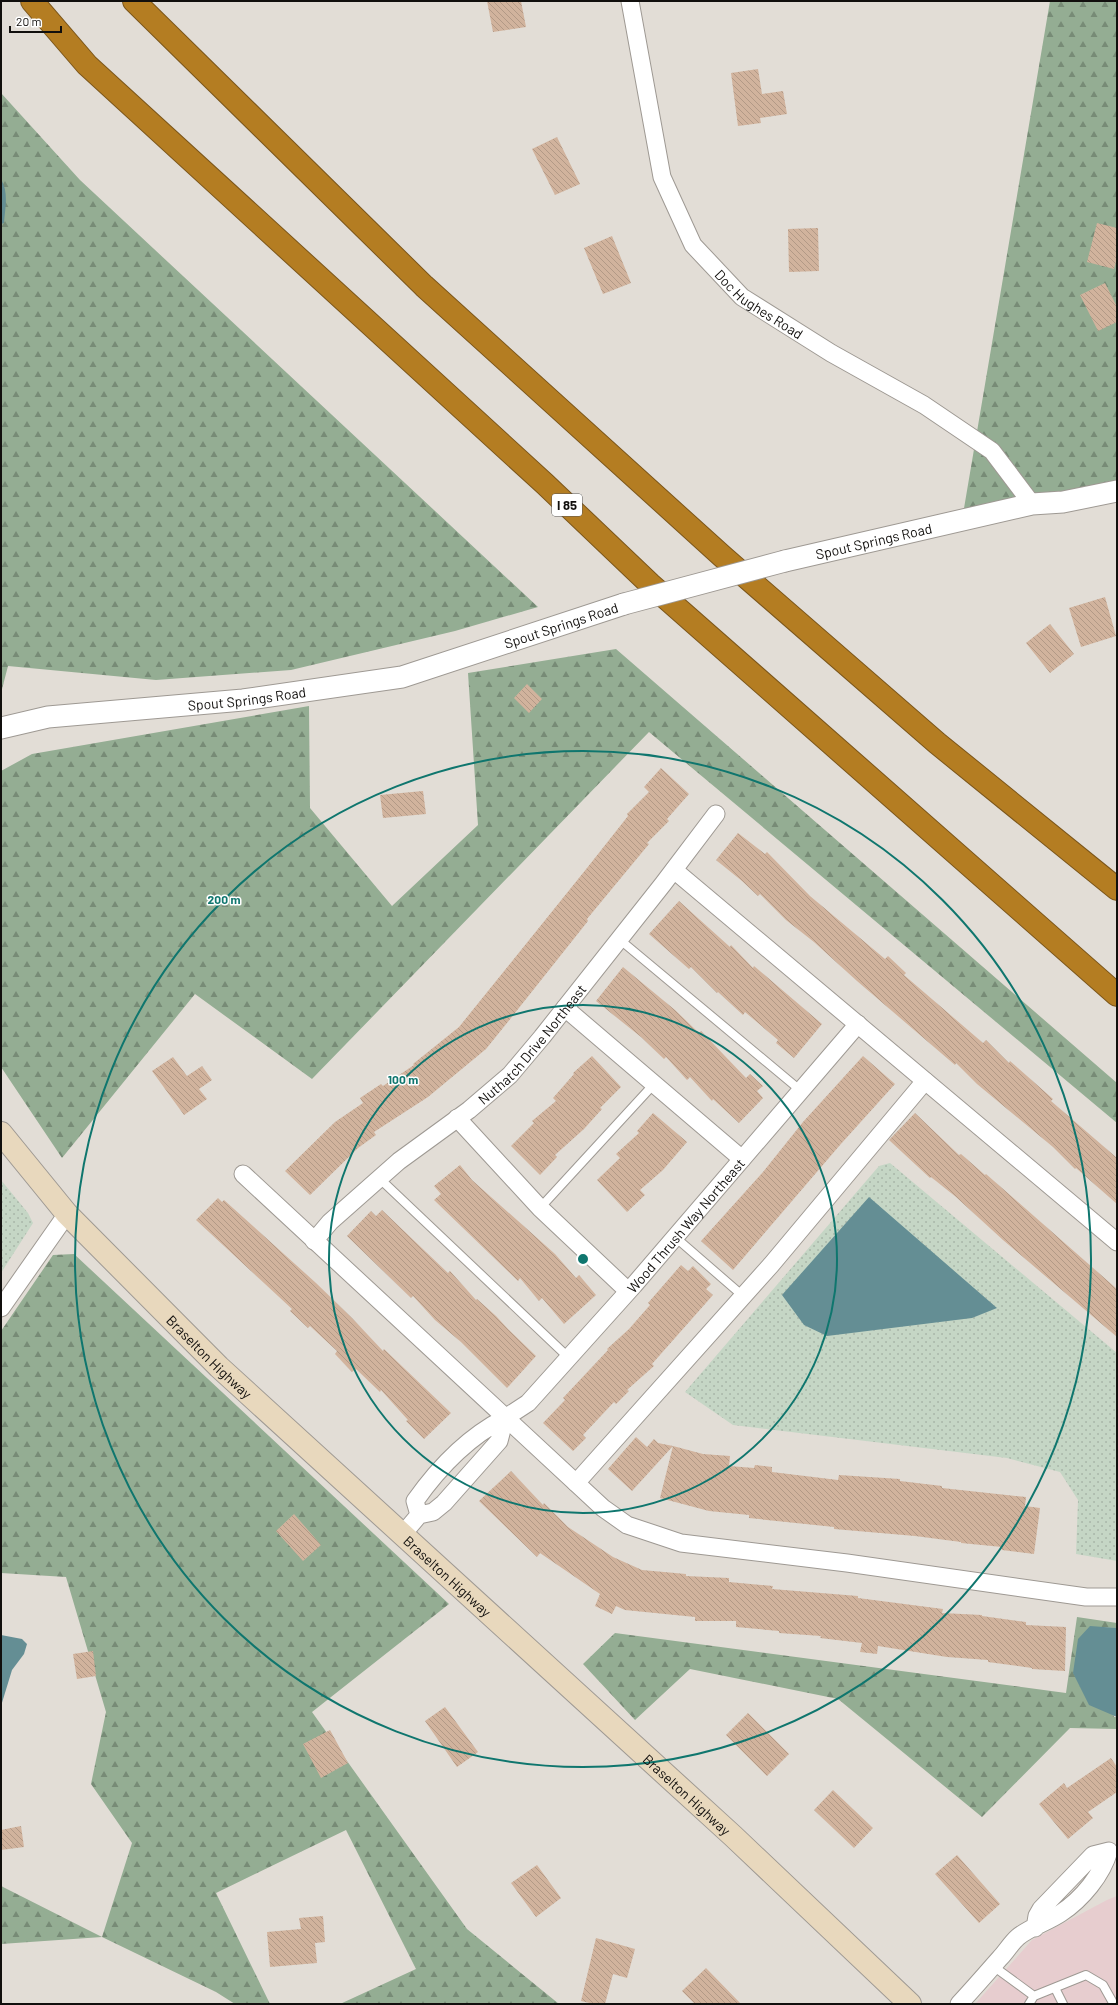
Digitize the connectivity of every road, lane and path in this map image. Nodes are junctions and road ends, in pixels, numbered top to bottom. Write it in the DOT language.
graph roads {
  1 [pos="32,1"];
  2 [pos="134,1"];
  3 [pos="630,1"];
  4 [pos="1117,491"];
  5 [pos="1032,504"];
  6 [pos="1,728"];
  7 [pos="716,814"];
  8 [pos="674,870"];
  9 [pos="1117,889"];
  10 [pos="619,939"];
  11 [pos="1117,995"];
  12 [pos="565,1008"];
  13 [pos="858,1024"];
  14 [pos="925,1081"];
  15 [pos="654,1084"];
  16 [pos="800,1090"];
  17 [pos="457,1118"];
  18 [pos="1,1133"];
  19 [pos="742,1159"];
  20 [pos="243,1174"];
  21 [pos="379,1178"];
  22 [pos="540,1208"];
  23 [pos="67,1214"];
  24 [pos="675,1237"];
  25 [pos="314,1241"];
  26 [pos="1117,1242"];
  27 [pos="628,1291"];
  28 [pos="743,1296"];
  29 [pos="1,1308"];
  30 [pos="568,1357"];
  31 [pos="505,1418"];
  32 [pos="576,1483"];
  33 [pos="419,1515"];
  34 [pos="403,1534"];
  35 [pos="1117,1597"];
  36 [pos="1113,1846"];
  37 [pos="993,1966"];
  38 [pos="1055,1988"];
  39 [pos="1034,1996"];
  40 [pos="1112,2001"];
  41 [pos="910,2004"];
  42 [pos="958,2004"];
  43 [pos="1029,2004"];
  44 [pos="1063,2004"];
  1 -- 11 [label="highway, I 85"];
  2 -- 9 [label="highway"];
  3 -- 5 [label="street, Doc Hughes Road"];
  4 -- 5 [label="street, Spout Springs Road"];
  5 -- 6 [label="street, Spout Springs Road, bridge"];
  7 -- 8 [label="street, Nuthatch Drive Northeast"];
  8 -- 10 [label="street, Nuthatch Drive Northeast"];
  8 -- 13 [label="street"];
  10 -- 12 [label="street, Nuthatch Drive Northeast"];
  10 -- 16 [label="lane"];
  12 -- 15 [label="street"];
  12 -- 17 [label="street, Nuthatch Drive Northeast"];
  13 -- 14 [label="street"];
  13 -- 16 [label="street, Wood Thrush Way Northeast"];
  14 -- 26 [label="street"];
  14 -- 28 [label="street"];
  15 -- 19 [label="street"];
  15 -- 22 [label="lane"];
  16 -- 19 [label="street, Wood Thrush Way Northeast"];
  17 -- 21 [label="street, Nuthatch Drive Northeast"];
  17 -- 22 [label="street"];
  18 -- 23 [label="main road, Braselton Highway"];
  19 -- 24 [label="street, Wood Thrush Way Northeast"];
  20 -- 25 [label="street"];
  21 -- 25 [label="street, Nuthatch Drive Northeast"];
  21 -- 30 [label="lane"];
  22 -- 27 [label="street"];
  23 -- 29 [label="street"];
  23 -- 34 [label="main road, Braselton Highway"];
  24 -- 27 [label="street, Wood Thrush Way Northeast"];
  24 -- 28 [label="lane"];
  25 -- 31 [label="street"];
  27 -- 30 [label="street, Wood Thrush Way Northeast"];
  28 -- 32 [label="street"];
  30 -- 31 [label="street, Wood Thrush Way Northeast"];
  31 -- 32 [label="street"];
  31 -- 33 [label="street"];
  31 -- 33 [label="street, Wood Thrush Way Northeast"];
  32 -- 35 [label="street"];
  33 -- 34 [label="street"];
  34 -- 41 [label="main road, Braselton Highway"];
  36 -- 37 [label="street"];
  37 -- 39 [label="lane"];
  37 -- 42 [label="street"];
  38 -- 39 [label="lane"];
  38 -- 40 [label="lane"];
  38 -- 44 [label="lane"];
  39 -- 43 [label="lane"];
}
